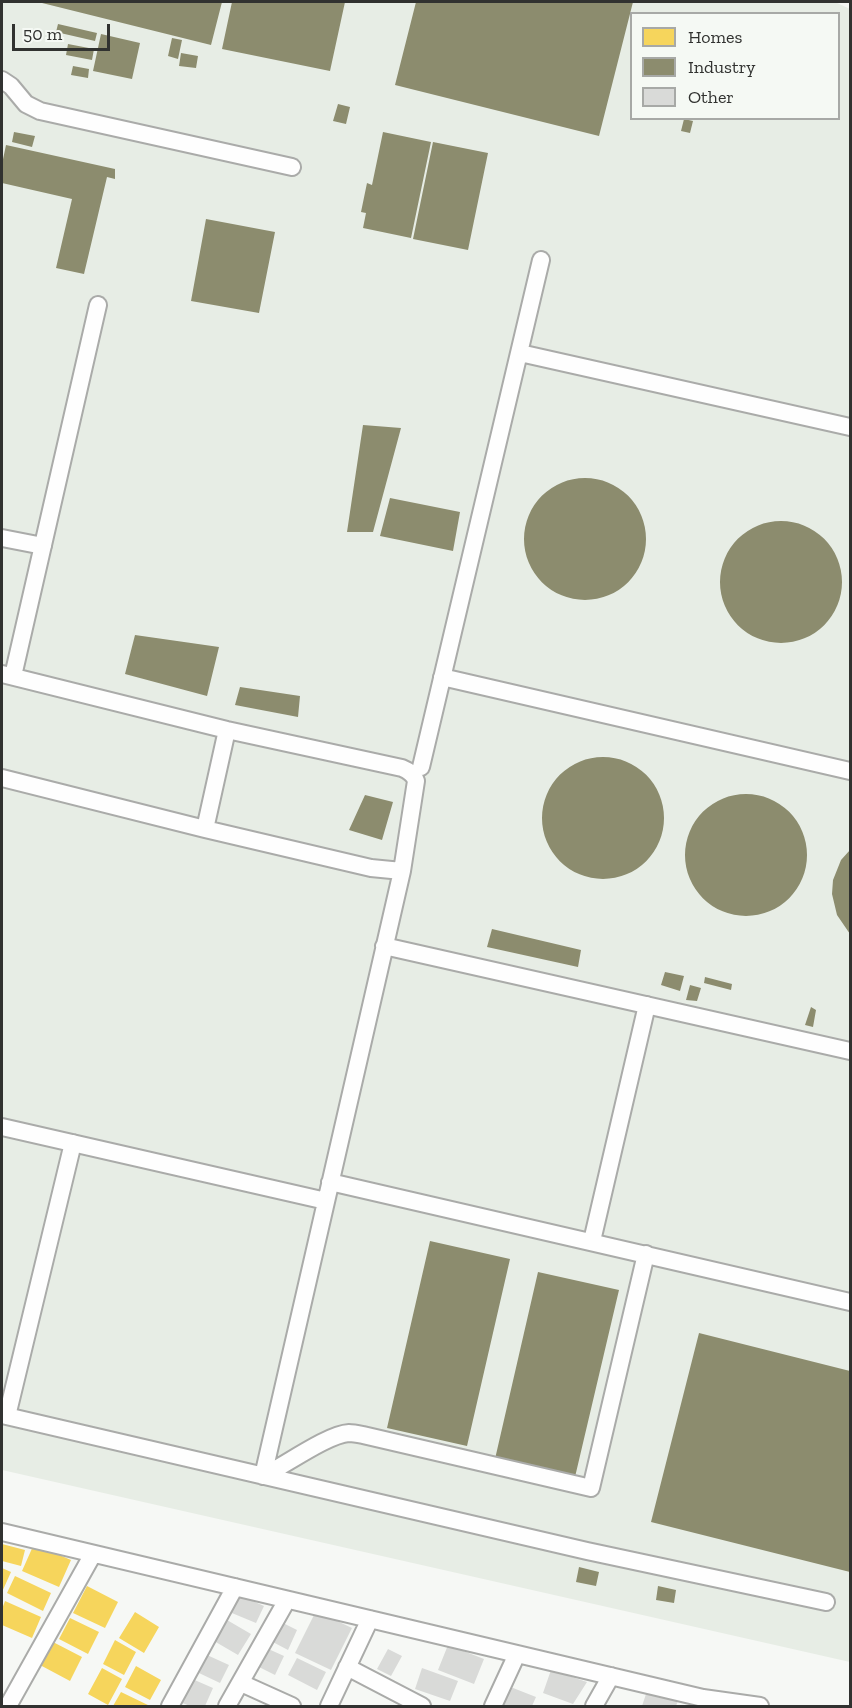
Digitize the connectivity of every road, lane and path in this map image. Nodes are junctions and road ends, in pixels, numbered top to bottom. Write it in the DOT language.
graph roads {
  1 [pos="2,80"];
  2 [pos="292,167"];
  3 [pos="541,260"];
  4 [pos="98,305"];
  5 [pos="520,352"];
  6 [pos="850,427"];
  7 [pos="2,537"];
  8 [pos="43,546"];
  9 [pos="7,675"];
  10 [pos="442,677"];
  11 [pos="227,730"];
  12 [pos="421,768"];
  13 [pos="850,771"];
  14 [pos="2,778"];
  15 [pos="205,829"];
  16 [pos="402,871"];
  17 [pos="384,946"];
  18 [pos="647,1005"];
  19 [pos="850,1051"];
  20 [pos="2,1127"];
  21 [pos="73,1143"];
  22 [pos="330,1182"];
  23 [pos="326,1201"];
  24 [pos="592,1241"];
  25 [pos="645,1254"];
  26 [pos="850,1302"];
  27 [pos="4,1415"];
  28 [pos="264,1476"];
  29 [pos="2,1532"];
  30 [pos="93,1554"];
  31 [pos="235,1587"];
  32 [pos="288,1600"];
  33 [pos="826,1602"];
  34 [pos="370,1619"];
  35 [pos="517,1654"];
  36 [pos="347,1667"];
  37 [pos="611,1676"];
  38 [pos="241,1683"];
  39 [pos="701,1702"];
  40 [pos="7,1705"];
  41 [pos="170,1707"];
  42 [pos="227,1707"];
  43 [pos="292,1707"];
  44 [pos="329,1707"];
  45 [pos="422,1707"];
  46 [pos="493,1707"];
  47 [pos="594,1707"];
  48 [pos="760,1707"];
  1 -- 2 [label="street"];
  3 -- 5 [label="street"];
  4 -- 8 [label="street"];
  5 -- 6 [label="street"];
  5 -- 10 [label="street"];
  7 -- 8 [label="street"];
  8 -- 9 [label="street"];
  9 -- 11 [label="street"];
  10 -- 12 [label="street"];
  10 -- 13 [label="street"];
  11 -- 15 [label="street"];
  11 -- 16 [label="street"];
  14 -- 15 [label="street"];
  15 -- 16 [label="street"];
  16 -- 17 [label="street"];
  17 -- 18 [label="street"];
  17 -- 22 [label="street"];
  18 -- 19 [label="street"];
  18 -- 24 [label="street"];
  20 -- 21 [label="street"];
  21 -- 23 [label="street"];
  21 -- 27 [label="street"];
  22 -- 23 [label="street"];
  22 -- 24 [label="street"];
  23 -- 28 [label="street"];
  24 -- 25 [label="street"];
  25 -- 26 [label="street"];
  25 -- 28 [label="street"];
  27 -- 28 [label="street"];
  28 -- 33 [label="street"];
  29 -- 30 [label="street"];
  30 -- 31 [label="street"];
  30 -- 40 [label="street"];
  31 -- 32 [label="street"];
  31 -- 41 [label="street"];
  32 -- 34 [label="street"];
  32 -- 38 [label="street"];
  34 -- 35 [label="street"];
  34 -- 36 [label="street"];
  35 -- 37 [label="street"];
  35 -- 46 [label="street"];
  36 -- 44 [label="street"];
  36 -- 45 [label="street"];
  37 -- 39 [label="street"];
  37 -- 47 [label="street"];
  38 -- 42 [label="street"];
  38 -- 43 [label="street"];
  39 -- 48 [label="street"];
}
